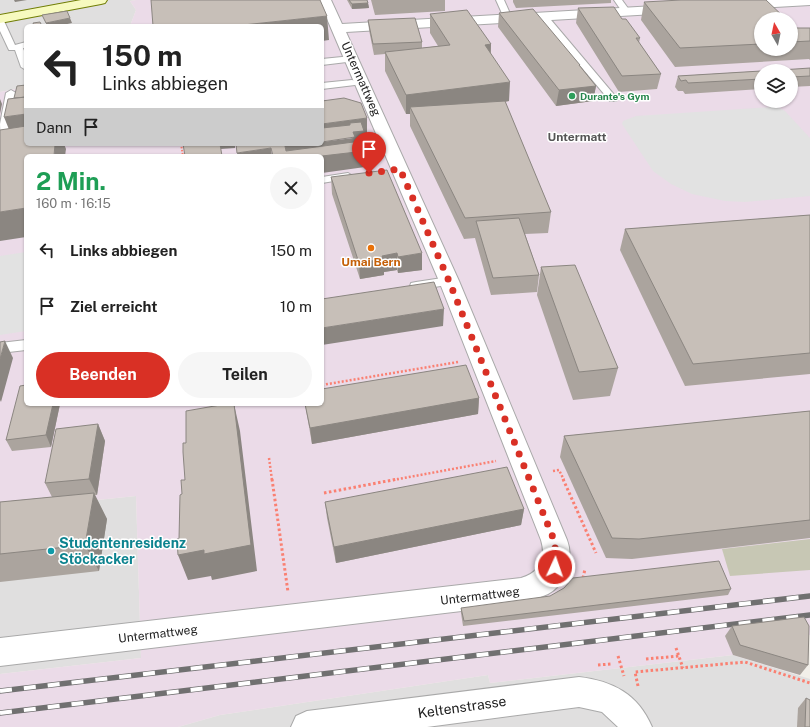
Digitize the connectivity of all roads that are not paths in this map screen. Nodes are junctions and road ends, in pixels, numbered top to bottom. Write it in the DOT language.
graph roads {
  1 [pos="100,0"];
  2 [pos="325,0"];
  3 [pos="500,0"];
  4 [pos="618,0"];
  5 [pos="810,1"];
  6 [pos="726,6"];
  7 [pos="688,8"];
  8 [pos="626,12"];
  9 [pos="543,16"];
  10 [pos="508,18"];
  11 [pos="0,20"];
  12 [pos="338,28"];
  13 [pos="22,46"];
  14 [pos="24,56"];
  15 [pos="352,59"];
  16 [pos="324,62"];
  17 [pos="352,83"];
  18 [pos="324,86"];
  19 [pos="11,93"];
  20 [pos="613,99"];
  21 [pos="20,143"];
  22 [pos="1,145"];
  23 [pos="361,174"];
  24 [pos="324,180"];
  25 [pos="449,281"];
  26 [pos="404,288"];
  27 [pos="24,345"];
  28 [pos="0,348"];
  29 [pos="0,652"];
  30 [pos="419,720"];
  31 [pos="307,727"];
  32 [pos="636,727"];
  1 -- 11 [label="street"];
  2 -- 12 [label="street, Untermattweg"];
  3 -- 10 [label="lane"];
  4 -- 8 [label="lane"];
  5 -- 6 [label="street"];
  7 -- 8 [label="street"];
  8 -- 9 [label="street"];
  9 -- 10 [label="street"];
  9 -- 20 [label="lane"];
  10 -- 12 [label="street"];
  11 -- 13 [label="lane"];
  12 -- 15 [label="street, Untermattweg"];
  13 -- 14 [label="lane"];
  15 -- 16 [label="lane"];
  15 -- 25 [label="street, Untermattweg"];
  17 -- 18 [label="lane"];
  19 -- 22 [label="lane"];
  21 -- 22 [label="street"];
  23 -- 24 [label="lane"];
  25 -- 26 [label="lane"];
  25 -- 29 [label="street, Untermattweg"];
  27 -- 28 [label="lane"];
  30 -- 31 [label="street, Keltenstrasse"];
  30 -- 32 [label="street, Keltenstrasse"];
}
